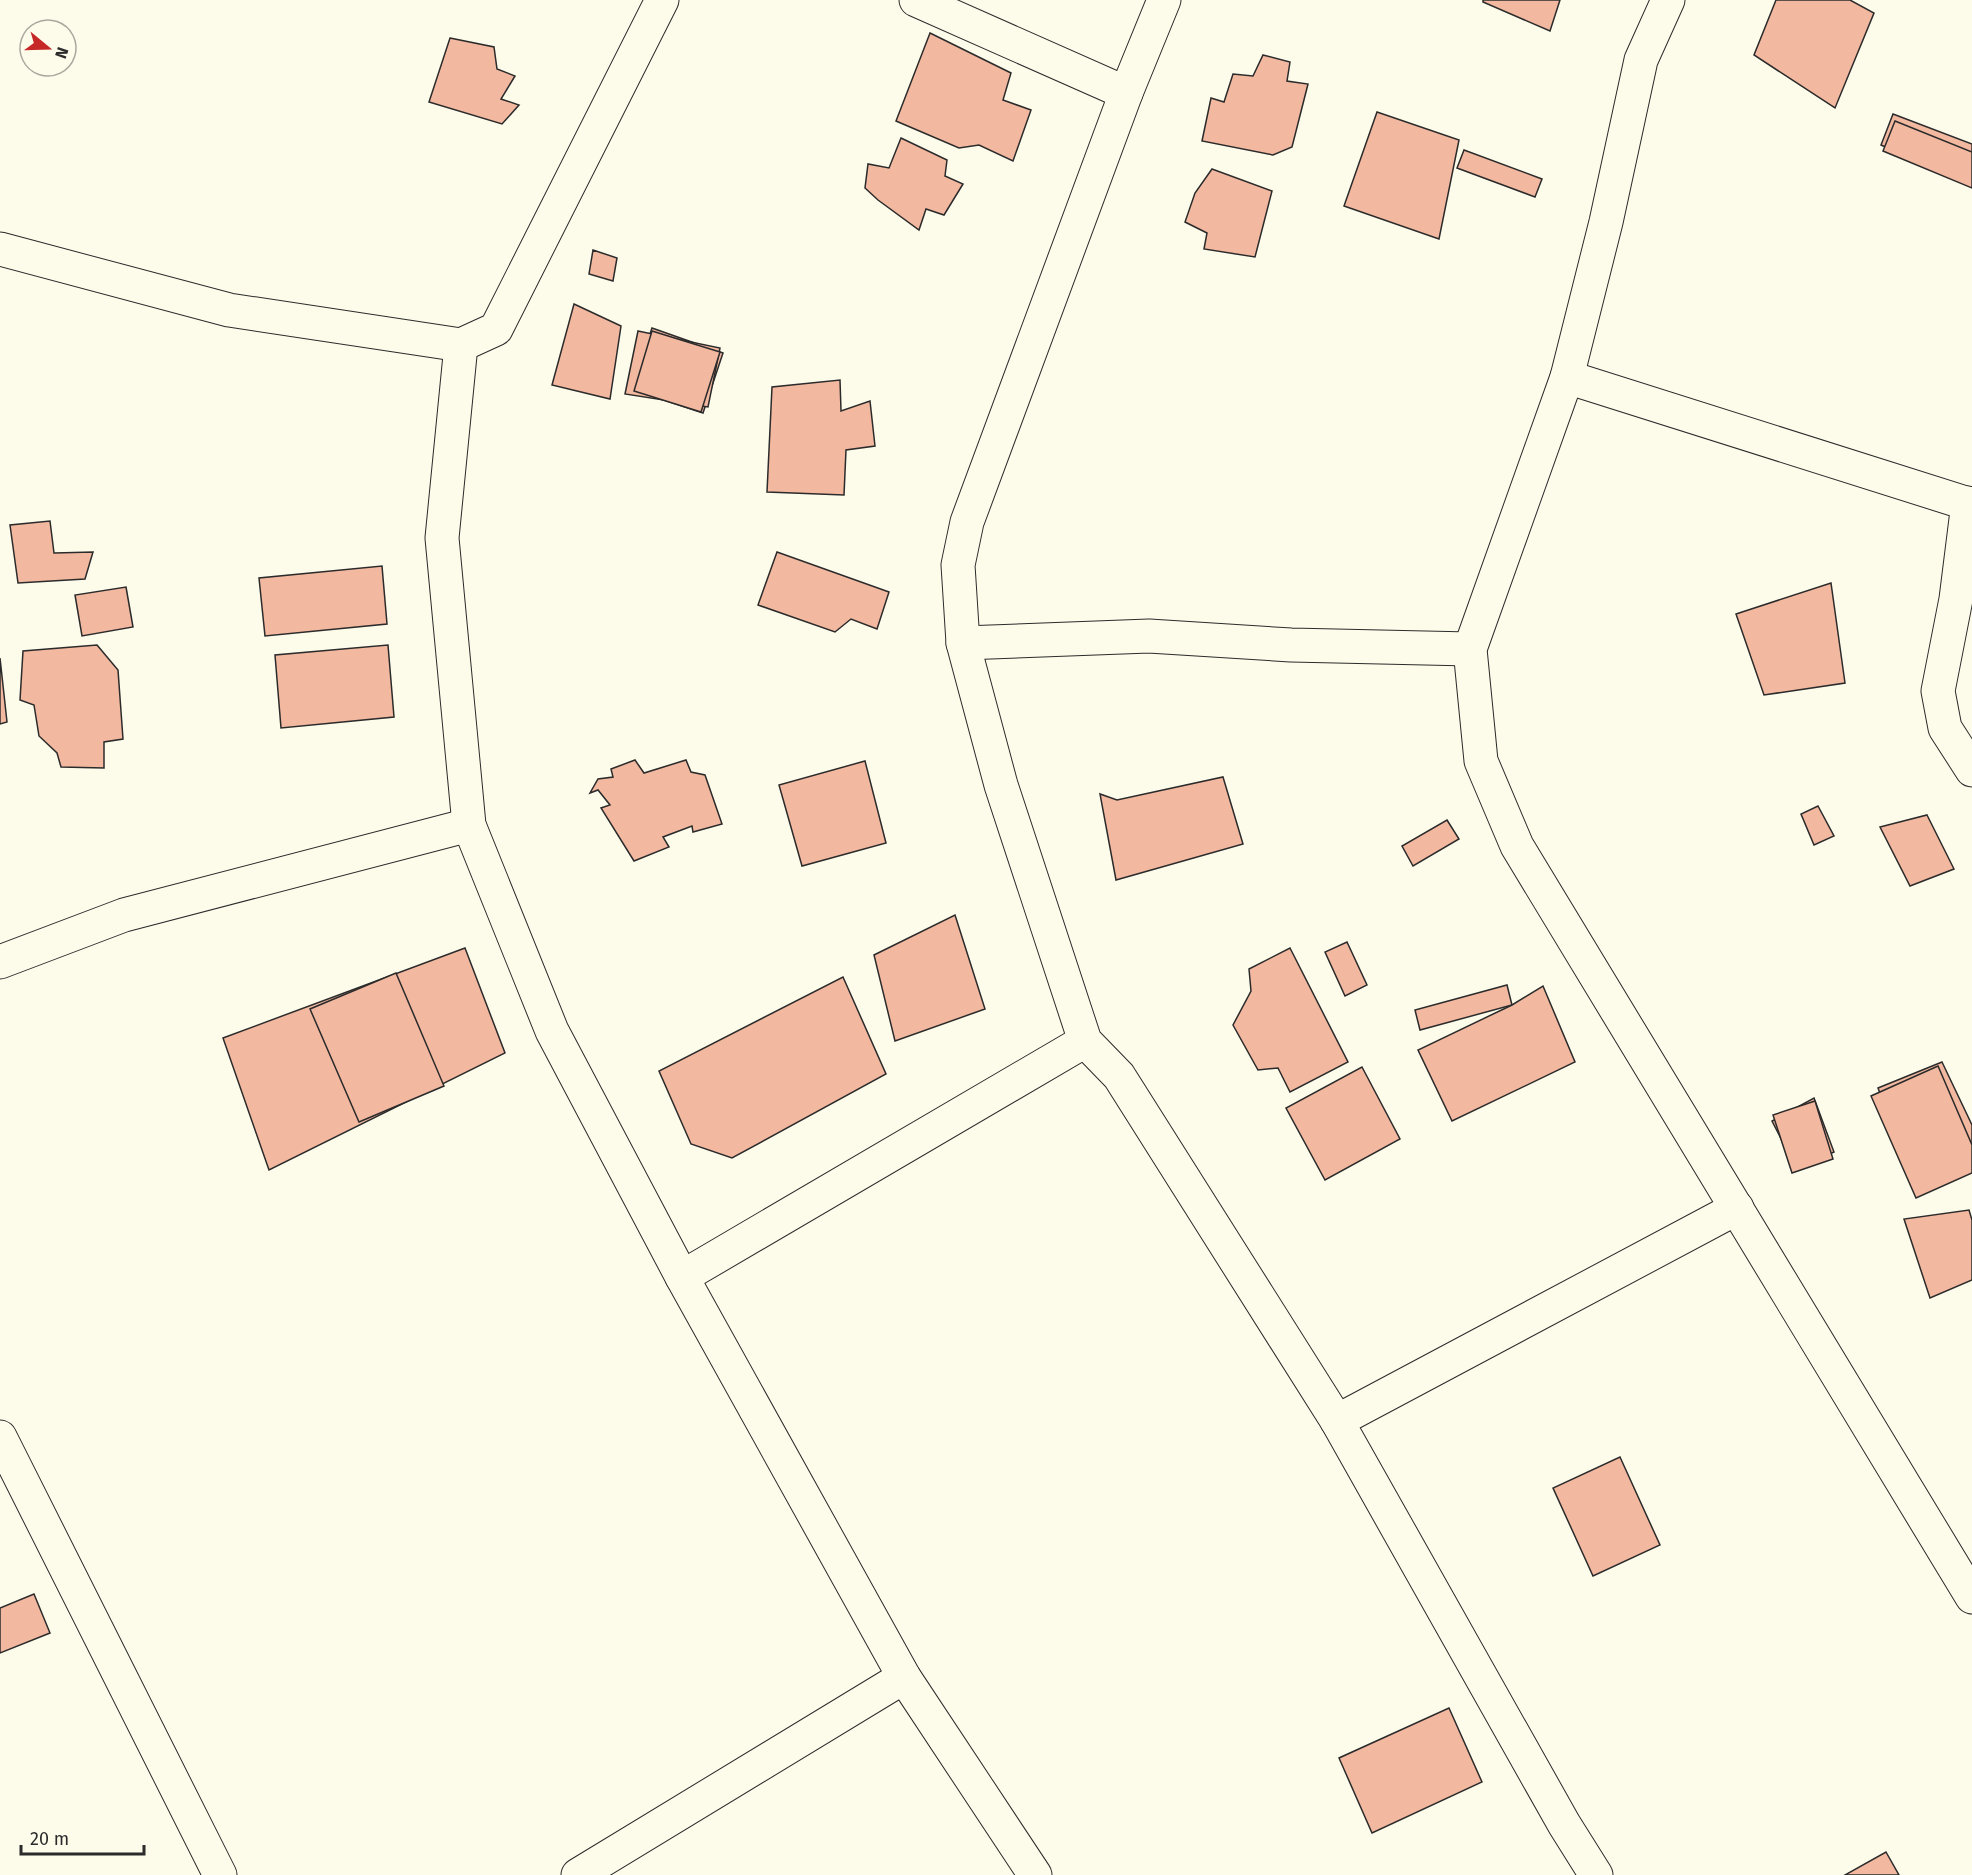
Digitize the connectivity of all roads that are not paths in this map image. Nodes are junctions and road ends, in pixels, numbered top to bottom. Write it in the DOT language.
graph roads {
  1 [pos="662,0"];
  2 [pos="916,0"];
  3 [pos="1164,0"];
  4 [pos="1668,0"];
  5 [pos="1126,93"];
  6 [pos="0,249"];
  7 [pos="461,345"];
  8 [pos="1567,377"];
  9 [pos="1970,504"];
  10 [pos="963,644"];
  11 [pos="1470,649"];
  12 [pos="1972,770"];
  13 [pos="470,825"];
  14 [pos="0,962"];
  15 [pos="1085,1041"];
  16 [pos="1737,1208"];
  17 [pos="682,1277"];
  18 [pos="1337,1421"];
  19 [pos="1,1442"];
  20 [pos="1972,1597"];
  21 [pos="904,1677"];
  22 [pos="219,1875"];
  23 [pos="578,1875"];
  24 [pos="1035,1875"];
  25 [pos="1596,1875"];
  1 -- 7 [label="street"];
  2 -- 5 [label="street"];
  3 -- 5 [label="street"];
  4 -- 8 [label="street"];
  5 -- 10 [label="street"];
  6 -- 7 [label="street"];
  7 -- 13 [label="street"];
  8 -- 9 [label="street"];
  8 -- 11 [label="street"];
  9 -- 12 [label="street"];
  10 -- 11 [label="street"];
  10 -- 15 [label="street"];
  11 -- 16 [label="street"];
  13 -- 14 [label="street"];
  13 -- 17 [label="street"];
  15 -- 17 [label="street"];
  15 -- 18 [label="street"];
  16 -- 18 [label="street"];
  16 -- 20 [label="street"];
  17 -- 21 [label="street"];
  18 -- 25 [label="street"];
  19 -- 22 [label="street"];
  21 -- 23 [label="street"];
  21 -- 24 [label="street"];
}
